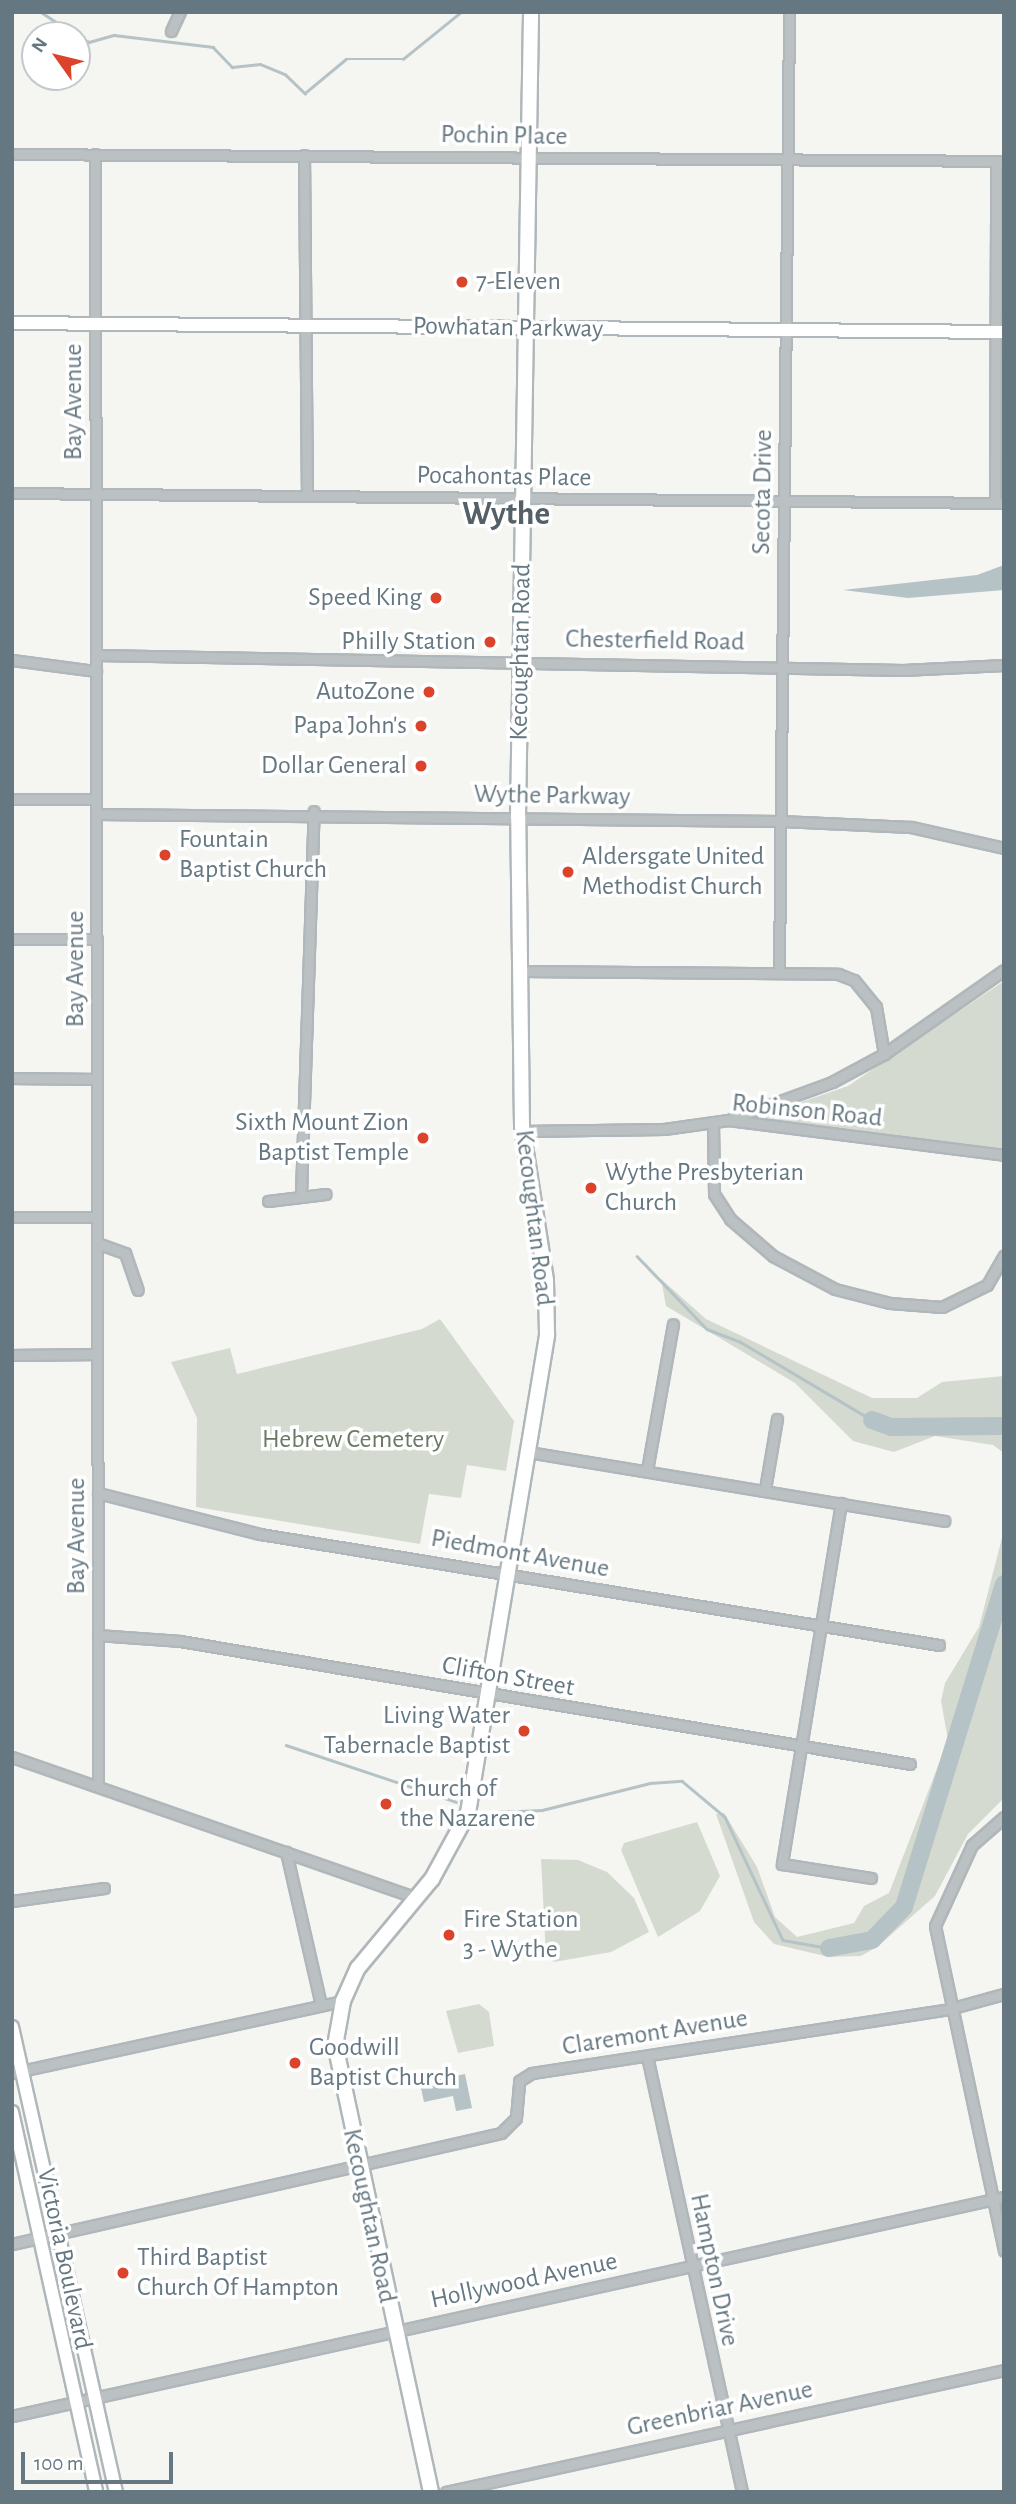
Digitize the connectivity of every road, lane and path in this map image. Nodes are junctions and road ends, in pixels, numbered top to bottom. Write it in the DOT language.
graph roads {
  1 [pos="180,12"];
  2 [pos="531,12"];
  3 [pos="789,12"];
  4 [pos="171,31"];
  5 [pos="12,154"];
  6 [pos="95,154"];
  7 [pos="304,155"];
  8 [pos="530,157"];
  9 [pos="789,161"];
  10 [pos="1000,161"];
  11 [pos="12,323"];
  12 [pos="95,324"];
  13 [pos="306,326"];
  14 [pos="527,328"];
  15 [pos="786,332"];
  16 [pos="999,332"];
  17 [pos="12,494"];
  18 [pos="96,494"];
  19 [pos="307,496"];
  20 [pos="522,498"];
  21 [pos="784,501"];
  22 [pos="999,503"];
  23 [pos="96,655"];
  24 [pos="12,660"];
  25 [pos="522,660"];
  26 [pos="782,664"];
  27 [pos="1004,664"];
  28 [pos="96,671"];
  29 [pos="12,799"];
  30 [pos="96,799"];
  31 [pos="314,811"];
  32 [pos="96,814"];
  33 [pos="518,816"];
  34 [pos="781,821"];
  35 [pos="1004,848"];
  36 [pos="12,939"];
  37 [pos="96,939"];
  38 [pos="1004,970"];
  39 [pos="520,971"];
  40 [pos="779,971"];
  41 [pos="884,1054"];
  42 [pos="12,1078"];
  43 [pos="97,1079"];
  44 [pos="728,1120"];
  45 [pos="713,1122"];
  46 [pos="522,1131"];
  47 [pos="1004,1155"];
  48 [pos="301,1194"];
  49 [pos="326,1194"];
  50 [pos="268,1201"];
  51 [pos="12,1217"];
  52 [pos="97,1217"];
  53 [pos="97,1242"];
  54 [pos="1004,1255"];
  55 [pos="138,1290"];
  56 [pos="673,1324"];
  57 [pos="97,1354"];
  58 [pos="12,1355"];
  59 [pos="777,1419"];
  60 [pos="528,1452"];
  61 [pos="647,1470"];
  62 [pos="765,1489"];
  63 [pos="98,1493"];
  64 [pos="841,1503"];
  65 [pos="944,1521"];
  66 [pos="510,1573"];
  67 [pos="819,1627"];
  68 [pos="98,1635"];
  69 [pos="939,1645"];
  70 [pos="489,1695"];
  71 [pos="799,1746"];
  72 [pos="12,1758"];
  73 [pos="910,1764"];
  74 [pos="98,1784"];
  75 [pos="1004,1817"];
  76 [pos="286,1852"];
  77 [pos="871,1878"];
  78 [pos="104,1888"];
  79 [pos="416,1898"];
  80 [pos="12,1901"];
  81 [pos="1004,1994"];
  82 [pos="343,2001"];
  83 [pos="321,2005"];
  84 [pos="949,2009"];
  85 [pos="12,2027"];
  86 [pos="646,2056"];
  87 [pos="17,2072"];
  88 [pos="12,2112"];
  89 [pos="358,2167"];
  90 [pos="1004,2197"];
  91 [pos="993,2200"];
  92 [pos="58,2233"];
  93 [pos="40,2238"];
  94 [pos="12,2244"];
  95 [pos="1004,2251"];
  96 [pos="691,2266"];
  97 [pos="394,2331"];
  98 [pos="1004,2370"];
  99 [pos="94,2398"];
  100 [pos="76,2402"];
  101 [pos="12,2416"];
  102 [pos="728,2428"];
  103 [pos="96,2492"];
  104 [pos="116,2492"];
  105 [pos="431,2492"];
  106 [pos="446,2492"];
  107 [pos="742,2492"];
  1 -- 4 [label="street"];
  2 -- 8 [label="main road, Kecoughtan Road"];
  3 -- 9 [label="street, Secota Drive"];
  5 -- 6 [label="street, Pochin Place"];
  6 -- 7 [label="street, Pochin Place"];
  6 -- 12 [label="street, Bay Avenue"];
  7 -- 8 [label="street, Pochin Place"];
  7 -- 13 [label="street"];
  8 -- 9 [label="street, Pochin Place"];
  8 -- 14 [label="main road, Kecoughtan Road"];
  9 -- 10 [label="street, Pochin Place"];
  9 -- 15 [label="street, Secota Drive"];
  10 -- 16 [label="street"];
  11 -- 12 [label="main road, Powhatan Parkway"];
  12 -- 13 [label="main road, Powhatan Parkway"];
  12 -- 18 [label="street, Bay Avenue"];
  13 -- 14 [label="main road, Powhatan Parkway"];
  13 -- 19 [label="street"];
  14 -- 15 [label="main road, Powhatan Parkway"];
  14 -- 20 [label="main road, Kecoughtan Road"];
  15 -- 16 [label="main road, Powhatan Parkway"];
  15 -- 21 [label="street, Secota Drive"];
  16 -- 22 [label="street"];
  17 -- 18 [label="street, Pocahontas Place"];
  18 -- 19 [label="street, Pocahontas Place"];
  18 -- 23 [label="street, Bay Avenue"];
  19 -- 20 [label="street, Pocahontas Place"];
  20 -- 21 [label="street, Pocahontas Place"];
  20 -- 25 [label="main road, Kecoughtan Road"];
  21 -- 22 [label="street, Pocahontas Place"];
  21 -- 26 [label="street, Secota Drive"];
  23 -- 25 [label="street, Chesterfield Road"];
  23 -- 28 [label="street, Bay Avenue"];
  24 -- 28 [label="street"];
  25 -- 26 [label="street, Chesterfield Road"];
  25 -- 33 [label="main road, Kecoughtan Road"];
  26 -- 27 [label="street, Chesterfield Road"];
  26 -- 34 [label="street, Secota Drive"];
  28 -- 30 [label="street, Bay Avenue"];
  29 -- 30 [label="street"];
  30 -- 32 [label="street, Bay Avenue"];
  31 -- 32 [label="street, Wythe Parkway"];
  31 -- 33 [label="street, Wythe Parkway"];
  31 -- 48 [label="street"];
  32 -- 37 [label="street, Bay Avenue"];
  33 -- 34 [label="street, Wythe Parkway"];
  33 -- 39 [label="main road, Kecoughtan Road"];
  34 -- 35 [label="street, Wythe Parkway"];
  34 -- 40 [label="street, Secota Drive"];
  36 -- 37 [label="street"];
  37 -- 43 [label="street, Bay Avenue"];
  38 -- 41 [label="street"];
  39 -- 40 [label="street"];
  39 -- 46 [label="main road, Kecoughtan Road"];
  40 -- 41 [label="street"];
  41 -- 44 [label="street"];
  42 -- 43 [label="street"];
  43 -- 52 [label="street, Bay Avenue"];
  44 -- 45 [label="street, Robinson Road"];
  44 -- 47 [label="street, Robinson Road"];
  45 -- 46 [label="street, Robinson Road"];
  45 -- 54 [label="street"];
  46 -- 60 [label="main road, Kecoughtan Road"];
  48 -- 49 [label="street"];
  48 -- 50 [label="street"];
  51 -- 52 [label="street"];
  52 -- 53 [label="street, Bay Avenue"];
  53 -- 55 [label="street"];
  53 -- 57 [label="street, Bay Avenue"];
  56 -- 61 [label="street"];
  57 -- 58 [label="street"];
  57 -- 63 [label="street, Bay Avenue"];
  59 -- 62 [label="street"];
  60 -- 61 [label="street"];
  60 -- 66 [label="main road, Kecoughtan Road"];
  61 -- 62 [label="street"];
  62 -- 64 [label="street"];
  63 -- 66 [label="street, Piedmont Avenue"];
  63 -- 68 [label="street, Bay Avenue"];
  64 -- 65 [label="street"];
  64 -- 67 [label="street"];
  66 -- 67 [label="street, Piedmont Avenue"];
  66 -- 70 [label="main road, Kecoughtan Road"];
  67 -- 69 [label="street, Piedmont Avenue"];
  67 -- 71 [label="street"];
  68 -- 70 [label="street, Clifton Street"];
  68 -- 74 [label="street, Bay Avenue"];
  70 -- 71 [label="street, Clifton Street"];
  70 -- 79 [label="main road, Kecoughtan Road"];
  71 -- 73 [label="street, Clifton Street"];
  71 -- 77 [label="street"];
  72 -- 74 [label="street"];
  74 -- 76 [label="street"];
  75 -- 84 [label="street"];
  76 -- 79 [label="street"];
  76 -- 83 [label="street"];
  78 -- 80 [label="street"];
  79 -- 82 [label="main road, Kecoughtan Road"];
  81 -- 84 [label="street, Claremont Avenue"];
  82 -- 83 [label="street"];
  82 -- 89 [label="main road, Kecoughtan Road"];
  83 -- 87 [label="street"];
  84 -- 86 [label="street, Claremont Avenue"];
  84 -- 91 [label="street"];
  85 -- 87 [label="main road, Victoria Boulevard"];
  86 -- 89 [label="street, Claremont Avenue"];
  86 -- 96 [label="street, Hampton Drive"];
  87 -- 92 [label="main road, Victoria Boulevard"];
  88 -- 93 [label="main road, Victoria Boulevard"];
  89 -- 92 [label="street, Claremont Avenue"];
  89 -- 97 [label="main road, Kecoughtan Road"];
  90 -- 91 [label="street, Hollywood Avenue"];
  91 -- 95 [label="street"];
  91 -- 96 [label="street, Hollywood Avenue"];
  92 -- 93 [label="street, Claremont Avenue"];
  92 -- 99 [label="main road, Victoria Boulevard"];
  93 -- 94 [label="street, Claremont Avenue"];
  93 -- 100 [label="main road, Victoria Boulevard"];
  96 -- 97 [label="street, Hollywood Avenue"];
  96 -- 102 [label="street, Hampton Drive"];
  97 -- 99 [label="street, Hollywood Avenue"];
  97 -- 105 [label="main road, Kecoughtan Road"];
  98 -- 102 [label="street, Greenbriar Avenue"];
  99 -- 100 [label="street, Hollywood Avenue"];
  99 -- 104 [label="main road, Victoria Boulevard"];
  100 -- 101 [label="street, Hollywood Avenue"];
  100 -- 103 [label="main road, Victoria Boulevard"];
  102 -- 106 [label="street, Greenbriar Avenue"];
  102 -- 107 [label="street, Hampton Drive"];
}
